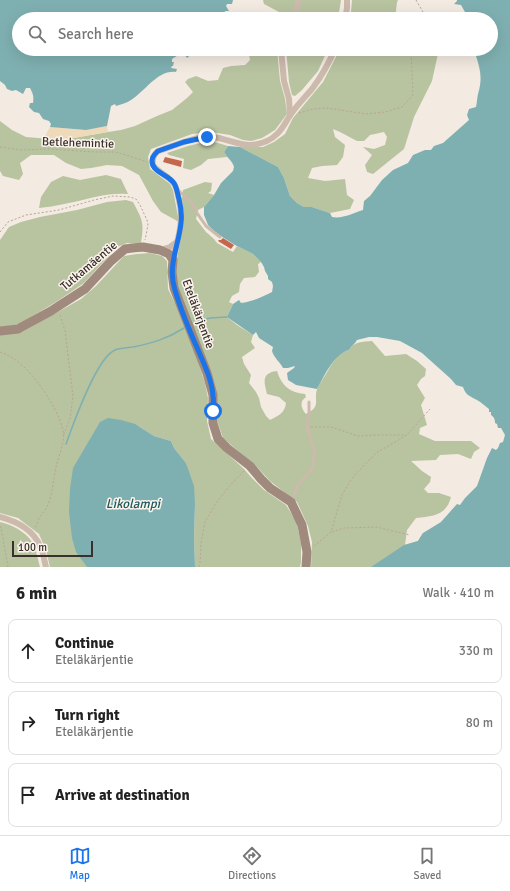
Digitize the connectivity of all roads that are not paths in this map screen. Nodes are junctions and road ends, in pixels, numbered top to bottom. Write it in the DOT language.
graph roads {
  1 [pos="298,0"];
  2 [pos="347,0"];
  3 [pos="296,12"];
  4 [pos="346,12"];
  5 [pos="282,56"];
  6 [pos="331,56"];
  7 [pos="290,115"];
  8 [pos="176,189"];
  9 [pos="220,237"];
  10 [pos="177,242"];
  11 [pos="160,250"];
  12 [pos="173,260"];
  13 [pos="0,331"];
  14 [pos="309,402"];
  15 [pos="291,502"];
  16 [pos="0,517"];
  17 [pos="46,567"];
  18 [pos="306,567"];
  1 -- 3 [label="street"];
  2 -- 4 [label="street"];
  5 -- 7 [label="street"];
  6 -- 7 [label="street"];
  7 -- 8 [label="street"];
  8 -- 9 [label="lane"];
  8 -- 10 [label="street, Eteläkärjentie"];
  10 -- 11 [label="street"];
  10 -- 12 [label="street, Eteläkärjentie"];
  11 -- 12 [label="street"];
  11 -- 13 [label="street, Tutkamäentie"];
  12 -- 15 [label="street, Eteläkärjentie"];
  14 -- 15 [label="lane"];
  15 -- 18 [label="street"];
  16 -- 17 [label="street"];
}
